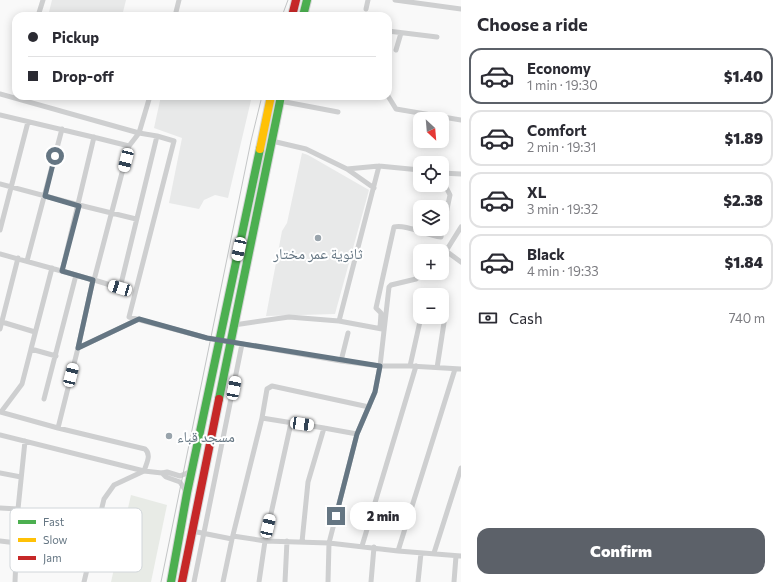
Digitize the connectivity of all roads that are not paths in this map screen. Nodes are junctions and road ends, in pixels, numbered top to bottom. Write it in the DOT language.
graph roads {
  1 [pos="43,0"];
  2 [pos="179,0"];
  3 [pos="296,0"];
  4 [pos="307,0"];
  5 [pos="368,0"];
  6 [pos="395,0"];
  7 [pos="366,10"];
  8 [pos="461,10"];
  9 [pos="39,12"];
  10 [pos="175,12"];
  11 [pos="293,12"];
  12 [pos="306,12"];
  13 [pos="392,31"];
  14 [pos="401,33"];
  15 [pos="437,37"];
  16 [pos="396,50"];
  17 [pos="0,94"];
  18 [pos="12,96"];
  19 [pos="26,100"];
  20 [pos="149,100"];
  21 [pos="270,100"];
  22 [pos="281,100"];
  23 [pos="285,100"];
  24 [pos="390,100"];
  25 [pos="338,112"];
  26 [pos="0,115"];
  27 [pos="461,120"];
  28 [pos="28,122"];
  29 [pos="62,129"];
  30 [pos="139,133"];
  31 [pos="157,136"];
  32 [pos="94,137"];
  33 [pos="272,141"];
  34 [pos="129,146"];
  35 [pos="379,166"];
  36 [pos="347,169"];
  37 [pos="413,169"];
  38 [pos="449,173"];
  39 [pos="461,174"];
  40 [pos="0,184"];
  41 [pos="12,187"];
  42 [pos="374,188"];
  43 [pos="449,192"];
  44 [pos="45,196"];
  45 [pos="79,206"];
  46 [pos="113,214"];
  47 [pos="136,219"];
  48 [pos="461,227"];
  49 [pos="0,230"];
  50 [pos="449,245"];
  51 [pos="0,254"];
  52 [pos="449,256"];
  53 [pos="18,258"];
  54 [pos="27,261"];
  55 [pos="461,262"];
  56 [pos="52,268"];
  57 [pos="62,271"];
  58 [pos="76,275"];
  59 [pos="93,280"];
  60 [pos="413,280"];
  61 [pos="3,307"];
  62 [pos="139,319"];
  63 [pos="339,321"];
  64 [pos="2,322"];
  65 [pos="419,324"];
  66 [pos="444,324"];
  67 [pos="234,325"];
  68 [pos="0,329"];
  69 [pos="382,329"];
  70 [pos="35,332"];
  71 [pos="348,333"];
  72 [pos="220,340"];
  73 [pos="231,341"];
  74 [pos="242,344"];
  75 [pos="78,348"];
  76 [pos="31,349"];
  77 [pos="56,356"];
  78 [pos="341,361"];
  79 [pos="380,366"];
  80 [pos="410,366"];
  81 [pos="416,366"];
  82 [pos="437,368"];
  83 [pos="455,369"];
  84 [pos="461,369"];
  85 [pos="44,399"];
  86 [pos="369,407"];
  87 [pos="0,412"];
  88 [pos="262,418"];
  89 [pos="291,423"];
  90 [pos="58,428"];
  91 [pos="324,428"];
  92 [pos="357,434"];
  93 [pos="0,435"];
  94 [pos="25,441"];
  95 [pos="461,468"];
  96 [pos="135,469"];
  97 [pos="144,471"];
  98 [pos="192,471"];
  99 [pos="0,472"];
  100 [pos="21,477"];
  101 [pos="133,477"];
  102 [pos="178,478"];
  103 [pos="187,493"];
  104 [pos="0,508"];
  105 [pos="18,508"];
  106 [pos="102,508"];
  107 [pos="10,509"];
  108 [pos="192,531"];
  109 [pos="204,533"];
  110 [pos="232,537"];
  111 [pos="0,541"];
  112 [pos="265,541"];
  113 [pos="287,541"];
  114 [pos="10,542"];
  115 [pos="302,542"];
  116 [pos="329,543"];
  117 [pos="362,546"];
  118 [pos="374,547"];
  119 [pos="398,551"];
  120 [pos="421,552"];
  121 [pos="434,553"];
  122 [pos="459,556"];
  123 [pos="16,572"];
  124 [pos="86,572"];
  125 [pos="15,582"];
  126 [pos="84,582"];
  127 [pos="171,582"];
  128 [pos="183,582"];
  129 [pos="194,582"];
  130 [pos="224,582"];
  131 [pos="259,582"];
  132 [pos="285,582"];
  133 [pos="328,582"];
  134 [pos="371,582"];
  135 [pos="418,582"];
  136 [pos="454,582"];
  1 -- 9 [label="street"];
  2 -- 10 [label="street"];
  3 -- 11 [label="main road"];
  4 -- 12 [label="main road"];
  5 -- 7 [label="street"];
  6 -- 8 [label="street"];
  13 -- 14 [label="street"];
  14 -- 15 [label="street"];
  14 -- 16 [label="street"];
  17 -- 18 [label="street"];
  19 -- 30 [label="street"];
  20 -- 30 [label="street"];
  21 -- 72 [label="main road"];
  22 -- 33 [label="main road"];
  23 -- 25 [label="street"];
  24 -- 27 [label="street"];
  26 -- 28 [label="street"];
  28 -- 29 [label="street"];
  28 -- 41 [label="street"];
  29 -- 32 [label="street"];
  29 -- 44 [label="street"];
  30 -- 31 [label="street"];
  30 -- 34 [label="street"];
  31 -- 47 [label="street"];
  31 -- 62 [label="street"];
  32 -- 34 [label="street"];
  32 -- 45 [label="street"];
  33 -- 36 [label="street"];
  33 -- 67 [label="main road"];
  34 -- 46 [label="street"];
  35 -- 36 [label="street"];
  35 -- 37 [label="street"];
  35 -- 42 [label="street"];
  36 -- 42 [label="street"];
  38 -- 39 [label="street"];
  40 -- 41 [label="street"];
  41 -- 44 [label="street"];
  41 -- 49 [label="street"];
  42 -- 63 [label="street"];
  43 -- 69 [label="street"];
  44 -- 45 [label="street"];
  44 -- 54 [label="street"];
  45 -- 46 [label="street"];
  45 -- 57 [label="street"];
  46 -- 47 [label="street"];
  46 -- 59 [label="street"];
  47 -- 59 [label="street"];
  48 -- 50 [label="street"];
  51 -- 53 [label="street"];
  52 -- 55 [label="street"];
  53 -- 54 [label="street"];
  53 -- 61 [label="street"];
  54 -- 56 [label="street"];
  56 -- 57 [label="street"];
  56 -- 70 [label="street"];
  57 -- 58 [label="street"];
  57 -- 59 [label="street"];
  58 -- 59 [label="street"];
  58 -- 77 [label="street"];
  59 -- 75 [label="street"];
  60 -- 69 [label="street"];
  61 -- 64 [label="street"];
  62 -- 72 [label="street"];
  62 -- 75 [label="street"];
  63 -- 67 [label="street"];
  63 -- 69 [label="street"];
  64 -- 68 [label="street"];
  64 -- 70 [label="street"];
  65 -- 80 [label="street"];
  66 -- 82 [label="street"];
  67 -- 73 [label="main road"];
  69 -- 79 [label="street"];
  70 -- 76 [label="street"];
  71 -- 78 [label="street"];
  72 -- 73 [label="street"];
  72 -- 98 [label="main road"];
  73 -- 74 [label="street"];
  73 -- 108 [label="main road"];
  74 -- 78 [label="street"];
  74 -- 109 [label="street"];
  75 -- 90 [label="street"];
  76 -- 77 [label="street"];
  76 -- 87 [label="street"];
  77 -- 85 [label="street"];
  78 -- 79 [label="street"];
  79 -- 80 [label="street"];
  79 -- 86 [label="street"];
  80 -- 81 [label="street"];
  81 -- 82 [label="street"];
  81 -- 117 [label="street"];
  82 -- 83 [label="street"];
  83 -- 84 [label="street"];
  83 -- 119 [label="street"];
  86 -- 88 [label="street"];
  86 -- 92 [label="street"];
  87 -- 90 [label="street"];
  88 -- 89 [label="street"];
  88 -- 110 [label="street"];
  89 -- 91 [label="street"];
  89 -- 112 [label="street"];
  90 -- 97 [label="street"];
  91 -- 92 [label="street"];
  91 -- 115 [label="street"];
  92 -- 116 [label="street"];
  93 -- 94 [label="street"];
  94 -- 96 [label="street"];
  94 -- 100 [label="street"];
  95 -- 121 [label="street"];
  96 -- 97 [label="street"];
  96 -- 101 [label="street"];
  97 -- 101 [label="street"];
  97 -- 102 [label="street"];
  98 -- 102 [label="street"];
  98 -- 103 [label="main road"];
  99 -- 100 [label="street"];
  100 -- 105 [label="street"];
  101 -- 106 [label="street"];
  102 -- 103 [label="street"];
  103 -- 127 [label="main road"];
  104 -- 107 [label="street"];
  108 -- 109 [label="street"];
  108 -- 128 [label="main road"];
  109 -- 110 [label="street"];
  109 -- 129 [label="street"];
  110 -- 112 [label="street"];
  110 -- 130 [label="street"];
  111 -- 114 [label="street"];
  112 -- 113 [label="street"];
  112 -- 131 [label="street"];
  113 -- 115 [label="street"];
  113 -- 132 [label="street"];
  115 -- 116 [label="street"];
  116 -- 117 [label="street"];
  116 -- 133 [label="street"];
  117 -- 118 [label="street"];
  118 -- 119 [label="street"];
  118 -- 134 [label="street"];
  119 -- 120 [label="street"];
  120 -- 121 [label="street"];
  120 -- 135 [label="street"];
  121 -- 122 [label="street"];
  122 -- 136 [label="street"];
  123 -- 125 [label="street"];
  124 -- 126 [label="street"];
}
